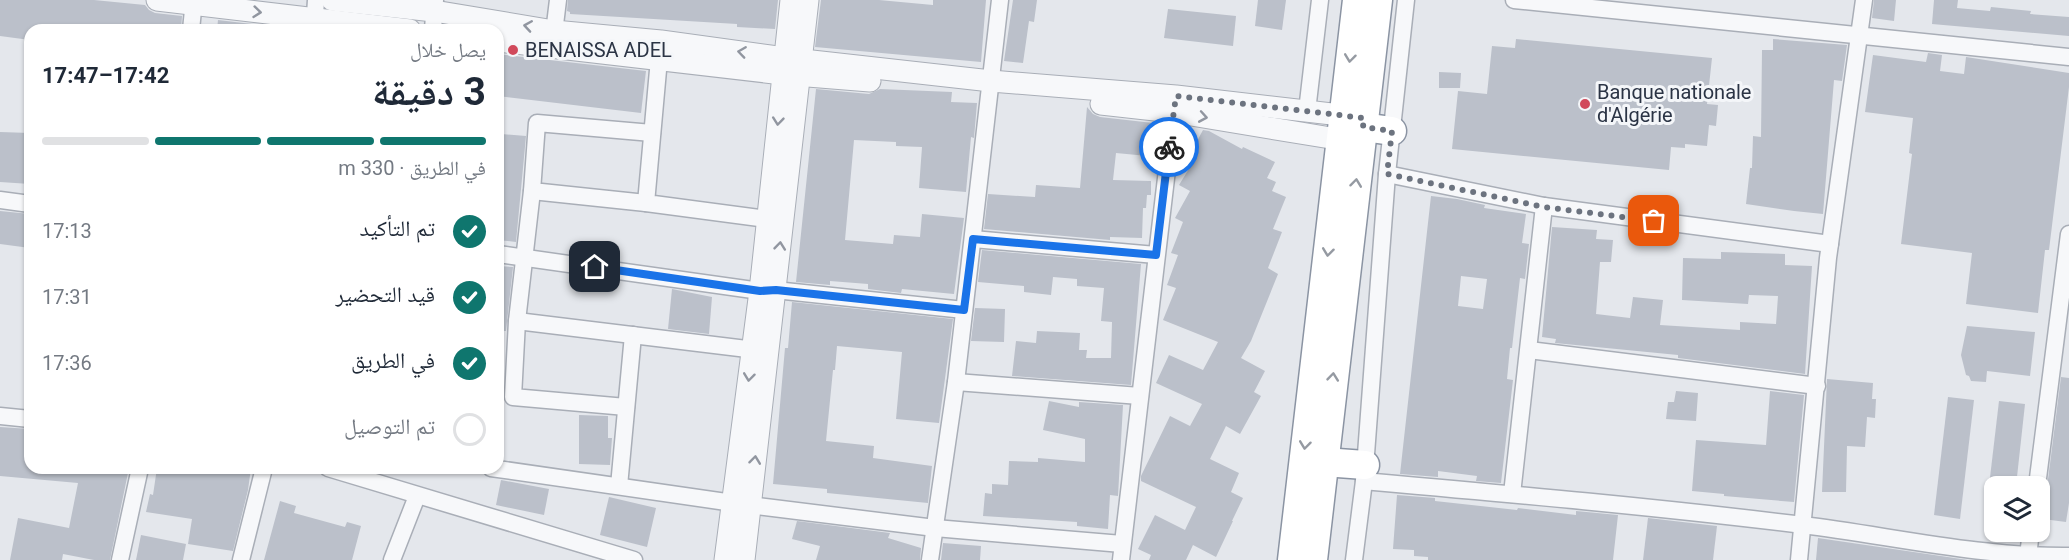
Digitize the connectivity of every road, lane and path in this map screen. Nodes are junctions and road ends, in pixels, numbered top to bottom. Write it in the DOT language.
graph roads {
  1 [pos="157,0"];
  2 [pos="332,0"];
  3 [pos="558,0"];
  4 [pos="791,0"];
  5 [pos="808,0"];
  6 [pos="1000,0"];
  7 [pos="1320,0"];
  8 [pos="1357,0"];
  9 [pos="1378,0"];
  10 [pos="1406,0"];
  11 [pos="1514,0"];
  12 [pos="1864,0"];
  13 [pos="194,2"];
  14 [pos="434,14"];
  15 [pos="315,16"];
  16 [pos="192,24"];
  17 [pos="369,24"];
  18 [pos="482,24"];
  19 [pos="504,29"];
  20 [pos="1859,36"];
  21 [pos="553,39"];
  22 [pos="504,40"];
  23 [pos="660,50"];
  24 [pos="2069,57"];
  25 [pos="792,66"];
  26 [pos="990,86"];
  27 [pos="1174,104"];
  28 [pos="1307,111"];
  29 [pos="1354,129"];
  30 [pos="1392,131"];
  31 [pos="652,133"];
  32 [pos="1387,174"];
  33 [pos="532,191"];
  34 [pos="0,200"];
  35 [pos="24,203"];
  36 [pos="646,203"];
  37 [pos="1544,207"];
  38 [pos="767,219"];
  39 [pos="2069,234"];
  40 [pos="973,239"];
  41 [pos="1830,244"];
  42 [pos="504,255"];
  43 [pos="1156,255"];
  44 [pos="524,257"];
  45 [pos="768,290"];
  46 [pos="964,310"];
  47 [pos="517,321"];
  48 [pos="633,335"];
  49 [pos="760,350"];
  50 [pos="1529,350"];
  51 [pos="956,382"];
  52 [pos="1817,386"];
  53 [pos="1140,396"];
  54 [pos="626,407"];
  55 [pos="0,416"];
  56 [pos="24,418"];
  57 [pos="1324,462"];
  58 [pos="504,470"];
  59 [pos="1364,473"];
  60 [pos="139,474"];
  61 [pos="262,474"];
  62 [pos="378,476"];
  63 [pos="2038,476"];
  64 [pos="619,486"];
  65 [pos="1512,494"];
  66 [pos="417,496"];
  67 [pos="741,504"];
  68 [pos="1803,525"];
  69 [pos="935,528"];
  70 [pos="2030,542"];
  71 [pos="1122,552"];
  72 [pos="2028,556"];
  73 [pos="2069,556"];
  74 [pos="120,560"];
  75 [pos="240,560"];
  76 [pos="392,560"];
  77 [pos="634,560"];
  78 [pos="725,560"];
  79 [pos="744,560"];
  80 [pos="930,560"];
  81 [pos="1292,560"];
  82 [pos="1313,560"];
  83 [pos="1354,560"];
  84 [pos="1799,560"];
  1 -- 13 [label="street"];
  2 -- 14 [label="street"];
  3 -- 21 [label="street"];
  4 -- 25 [label="street"];
  5 -- 25 [label="street"];
  6 -- 26 [label="street"];
  7 -- 28 [label="street"];
  8 -- 29 [label="highway, one-way"];
  9 -- 29 [label="highway"];
  10 -- 30 [label="street"];
  11 -- 20 [label="street"];
  12 -- 20 [label="street"];
  13 -- 15 [label="street, one-way"];
  13 -- 16 [label="street"];
  18 -- 14 [label="street, one-way"];
  15 -- 17 [label="street"];
  21 -- 19 [label="street, one-way"];
  20 -- 24 [label="street"];
  20 -- 41 [label="street"];
  21 -- 22 [label="street"];
  21 -- 23 [label="street"];
  23 -- 25 [label="street"];
  23 -- 31 [label="street"];
  25 -- 26 [label="street"];
  25 -- 38 [label="street, one-way"];
  45 -- 25 [label="street, one-way"];
  26 -- 27 [label="street"];
  26 -- 40 [label="street"];
  27 -- 28 [label="street"];
  27 -- 29 [label="street, one-way"];
  27 -- 43 [label="street"];
  28 -- 29 [label="street"];
  29 -- 30 [label="highway"];
  57 -- 29 [label="highway, one-way"];
  29 -- 81 [label="highway, one-way"];
  30 -- 32 [label="street"];
  31 -- 33 [label="street"];
  31 -- 36 [label="street"];
  32 -- 37 [label="street"];
  32 -- 59 [label="street"];
  33 -- 36 [label="street"];
  33 -- 44 [label="street"];
  34 -- 35 [label="street"];
  36 -- 38 [label="street"];
  37 -- 41 [label="street"];
  37 -- 50 [label="street"];
  38 -- 45 [label="street"];
  39 -- 63 [label="street"];
  40 -- 43 [label="street"];
  40 -- 46 [label="street"];
  41 -- 52 [label="street"];
  42 -- 44 [label="street"];
  43 -- 53 [label="street"];
  44 -- 45 [label="street"];
  44 -- 47 [label="street"];
  45 -- 46 [label="street"];
  45 -- 49 [label="street"];
  46 -- 51 [label="street"];
  47 -- 48 [label="street"];
  47 -- 54 [label="street"];
  48 -- 49 [label="street"];
  48 -- 54 [label="street"];
  49 -- 67 [label="street"];
  50 -- 52 [label="street"];
  50 -- 65 [label="street"];
  51 -- 53 [label="street"];
  51 -- 69 [label="street"];
  52 -- 68 [label="street"];
  53 -- 71 [label="street"];
  54 -- 64 [label="street"];
  55 -- 56 [label="street"];
  57 -- 59 [label="highway"];
  57 -- 82 [label="highway"];
  58 -- 64 [label="street"];
  59 -- 65 [label="street"];
  59 -- 83 [label="street"];
  60 -- 74 [label="street"];
  61 -- 75 [label="street"];
  62 -- 66 [label="street"];
  64 -- 67 [label="street"];
  65 -- 68 [label="street"];
  66 -- 76 [label="street"];
  66 -- 77 [label="street"];
  67 -- 69 [label="street"];
  67 -- 78 [label="street"];
  67 -- 79 [label="street"];
  68 -- 72 [label="street"];
  68 -- 84 [label="street"];
  69 -- 71 [label="street"];
  69 -- 80 [label="street"];
  70 -- 72 [label="street"];
  72 -- 73 [label="street"];
}
